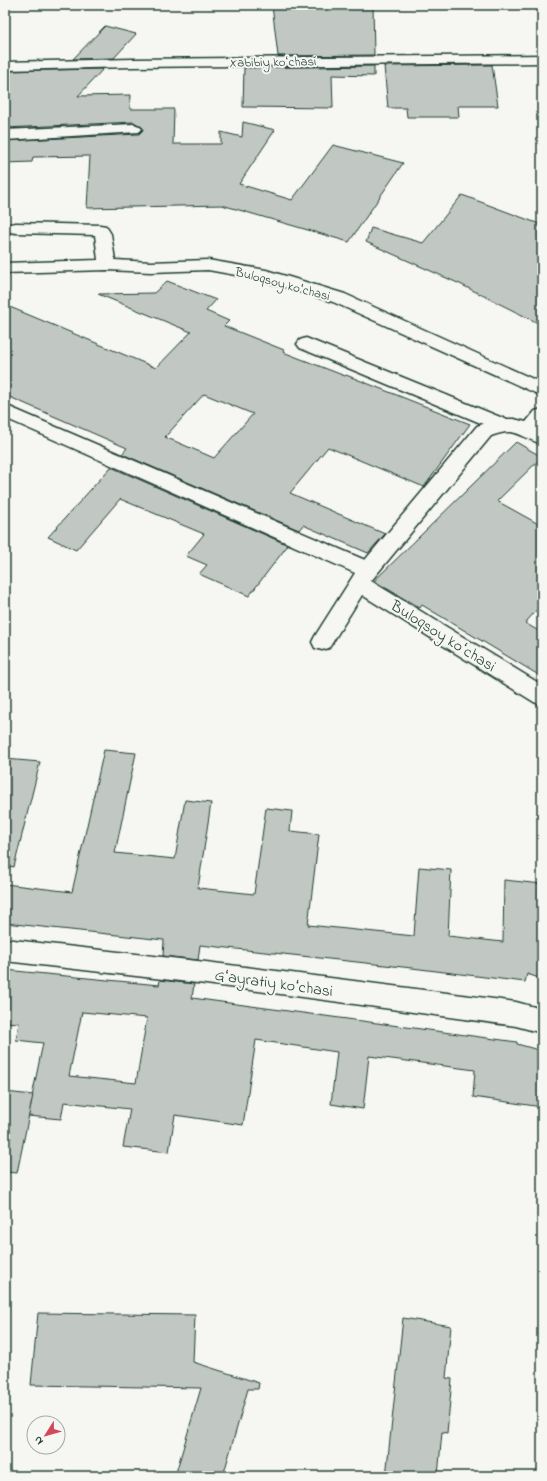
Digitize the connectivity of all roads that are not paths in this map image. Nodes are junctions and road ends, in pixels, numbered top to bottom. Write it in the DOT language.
graph roads {
  1 [pos="542,58"];
  2 [pos="5,66"];
  3 [pos="134,129"];
  4 [pos="5,135"];
  5 [pos="16,228"];
  6 [pos="107,265"];
  7 [pos="5,268"];
  8 [pos="306,344"];
  9 [pos="542,390"];
  10 [pos="5,411"];
  11 [pos="542,415"];
  12 [pos="500,424"];
  13 [pos="535,433"];
  14 [pos="364,577"];
  15 [pos="322,642"];
  16 [pos="542,696"];
  17 [pos="5,950"];
  18 [pos="542,1021"];
  1 -- 2 [label="street, Xabibiy koʻchasi"];
  3 -- 4 [label="street"];
  5 -- 6 [label="street"];
  6 -- 7 [label="street, Buloqsoy koʻchasi"];
  6 -- 9 [label="street, Buloqsoy koʻchasi"];
  8 -- 12 [label="street"];
  10 -- 14 [label="street, Buloqsoy koʻchasi"];
  11 -- 13 [label="street"];
  12 -- 13 [label="street"];
  12 -- 14 [label="street"];
  14 -- 15 [label="street"];
  14 -- 16 [label="street, Buloqsoy koʻchasi"];
  17 -- 18 [label="street, Gʻayratiy koʻchasi"];
}
